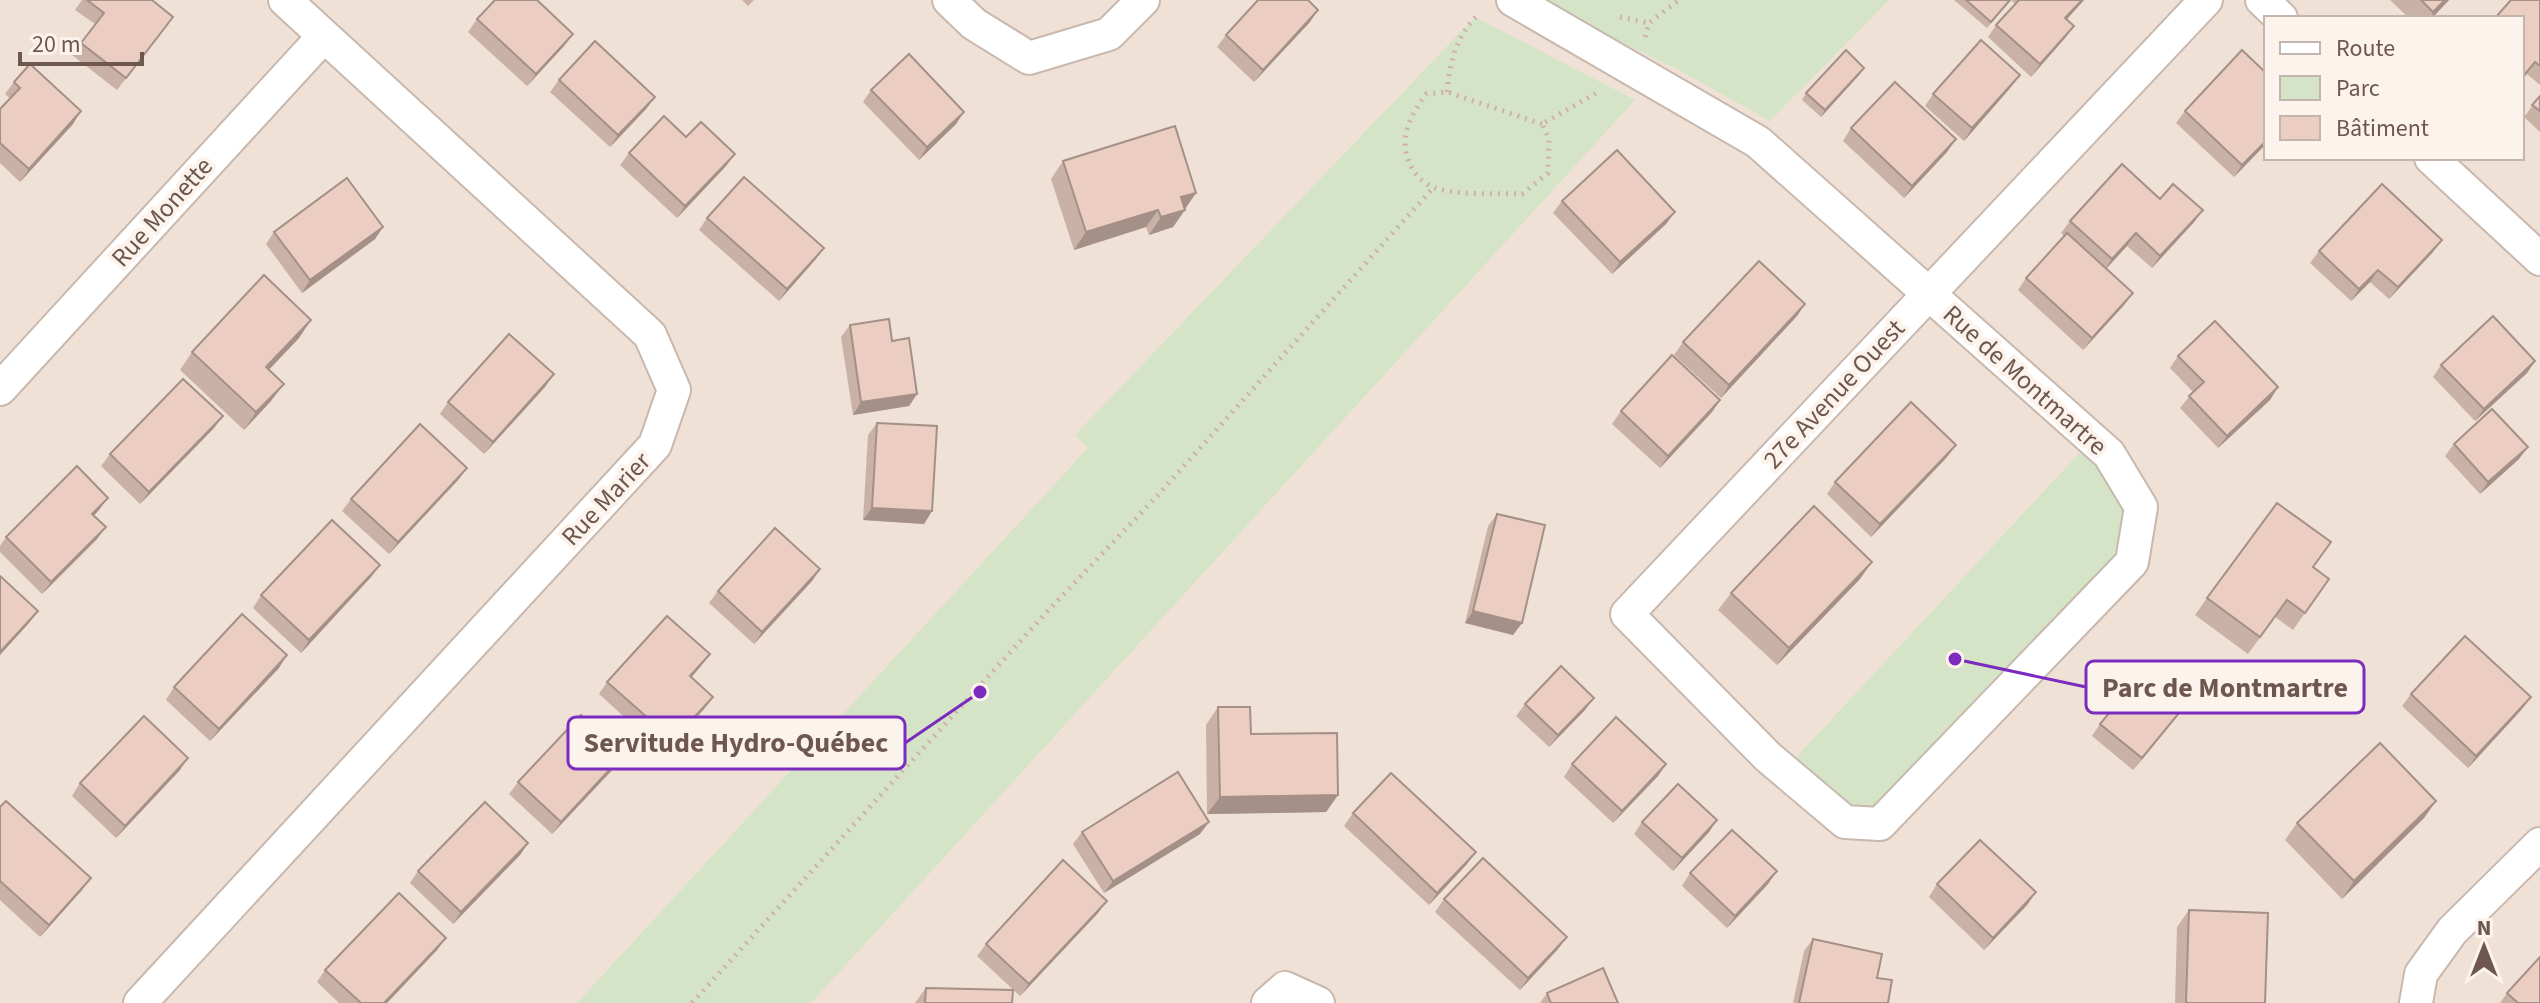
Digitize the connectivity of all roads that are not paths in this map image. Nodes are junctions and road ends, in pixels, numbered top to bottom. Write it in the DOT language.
graph roads {
  1 [pos="285,0"];
  2 [pos="949,0"];
  3 [pos="1143,0"];
  4 [pos="2206,0"];
  5 [pos="2262,0"];
  6 [pos="1500,4"];
  7 [pos="2279,16"];
  8 [pos="324,36"];
  9 [pos="2433,160"];
  10 [pos="2540,259"];
  11 [pos="1929,293"];
  12 [pos="0,389"];
  13 [pos="1627,614"];
  14 [pos="2540,844"];
  15 [pos="140,1003"];
  16 [pos="1268,1003"];
  17 [pos="1318,1003"];
  18 [pos="2416,1003"];
  1 -- 8 [label="street, Rue Marier"];
  2 -- 3 [label="street"];
  4 -- 11 [label="street, 27e Avenue Ouest"];
  5 -- 7 [label="street"];
  6 -- 11 [label="street, Rue de Montmartre"];
  8 -- 12 [label="street, Rue Monette"];
  8 -- 15 [label="street, Rue Marier"];
  9 -- 10 [label="street"];
  11 -- 13 [label="street, 27e Avenue Ouest"];
  11 -- 13 [label="street, Rue de Montmartre"];
  14 -- 18 [label="street"];
  16 -- 17 [label="street"];
}
